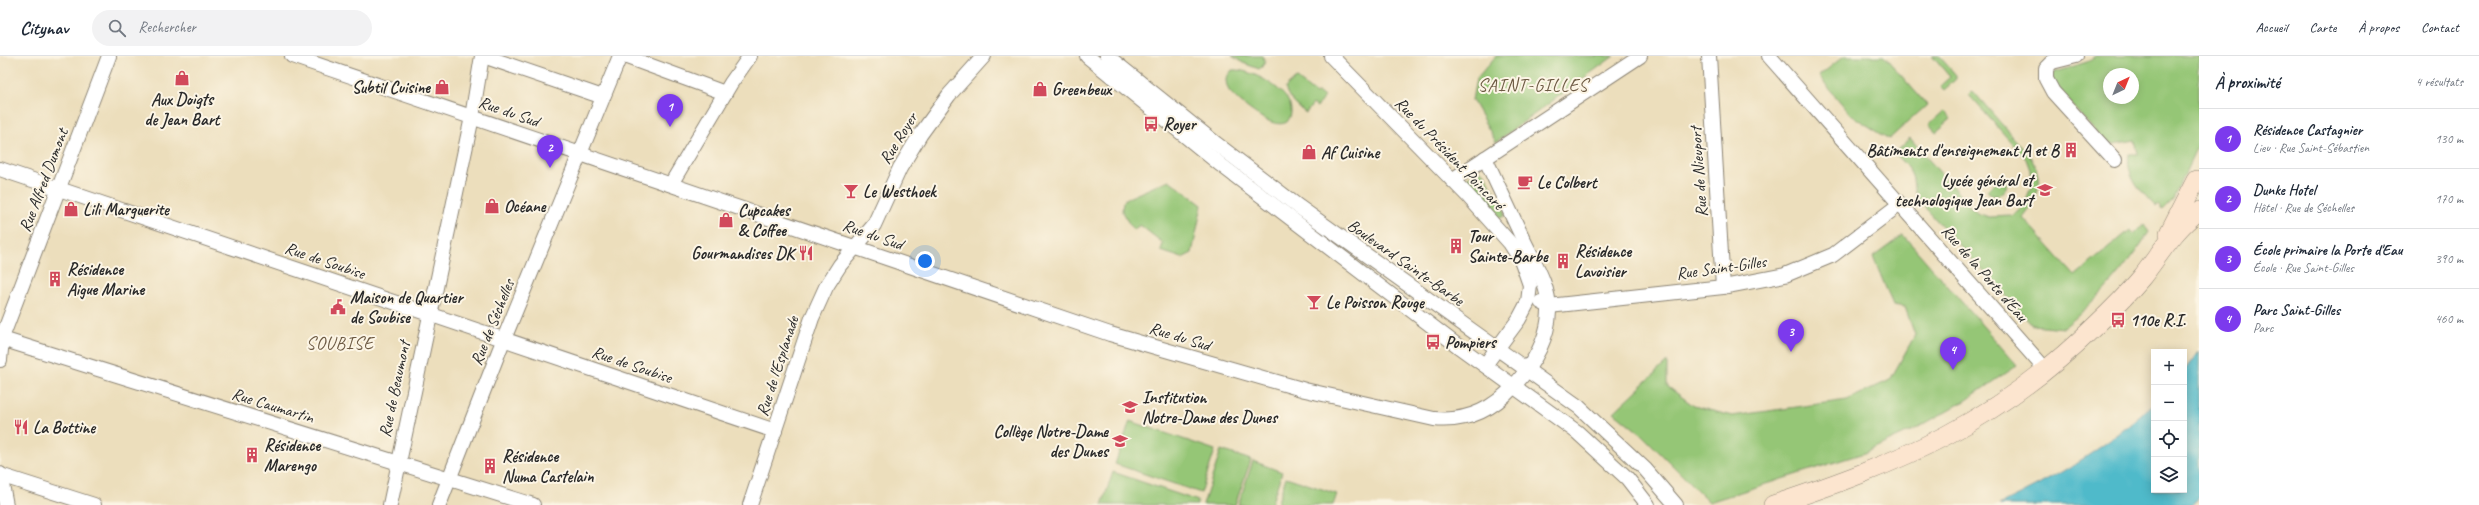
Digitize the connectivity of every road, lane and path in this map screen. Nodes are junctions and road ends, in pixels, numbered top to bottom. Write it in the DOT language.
graph roads {
  1 [pos="109,56"];
  2 [pos="292,56"];
  3 [pos="483,56"];
  4 [pos="620,56"];
  5 [pos="624,56"];
  6 [pos="750,56"];
  7 [pos="984,56"];
  8 [pos="1087,56"];
  9 [pos="1107,56"];
  10 [pos="1331,56"];
  11 [pos="1640,56"];
  12 [pos="1708,56"];
  13 [pos="1769,56"];
  14 [pos="2076,56"];
  15 [pos="725,93"];
  16 [pos="603,97"];
  17 [pos="472,117"];
  18 [pos="580,153"];
  19 [pos="1485,158"];
  20 [pos="2115,160"];
  21 [pos="0,169"];
  22 [pos="1452,180"];
  23 [pos="671,184"];
  24 [pos="2198,184"];
  25 [pos="59,189"];
  26 [pos="1900,204"];
  27 [pos="2199,211"];
  28 [pos="855,247"];
  29 [pos="2162,250"];
  30 [pos="1723,287"];
  31 [pos="1530,293"];
  32 [pos="1549,306"];
  33 [pos="428,314"];
  34 [pos="504,340"];
  35 [pos="1,341"];
  36 [pos="1497,348"];
  37 [pos="0,360"];
  38 [pos="1485,365"];
  39 [pos="1526,369"];
  40 [pos="2046,370"];
  41 [pos="1514,386"];
  42 [pos="1552,413"];
  43 [pos="774,431"];
  44 [pos="398,463"];
  45 [pos="0,475"];
  46 [pos="449,479"];
  47 [pos="6,505"];
  48 [pos="94,505"];
  49 [pos="390,505"];
  50 [pos="439,505"];
  51 [pos="533,505"];
  52 [pos="750,505"];
  53 [pos="1648,505"];
  54 [pos="1659,505"];
  55 [pos="1676,505"];
  56 [pos="1773,505"];
  1 -- 25 [label="street, Rue Alfred Dumont"];
  2 -- 17 [label="street, Rue du Sud"];
  3 -- 16 [label="street"];
  3 -- 17 [label="street, Rue de Beaumont"];
  4 -- 16 [label="street, Rue de Séchelles"];
  5 -- 15 [label="street"];
  6 -- 15 [label="street"];
  7 -- 28 [label="street, Rue Royer"];
  8 -- 38 [label="street, Boulevard Sainte-Barbe"];
  9 -- 36 [label="street, Boulevard Sainte-Barbe"];
  10 -- 22 [label="street, Rue du Président Poincaré"];
  11 -- 19 [label="street"];
  12 -- 30 [label="street, Rue de Nieuport"];
  13 -- 26 [label="street, Rue de la Porte d'Eau"];
  14 -- 20 [label="street"];
  15 -- 23 [label="street"];
  16 -- 18 [label="street, Rue de Séchelles"];
  17 -- 18 [label="street, Rue du Sud"];
  17 -- 33 [label="street, Rue de Beaumont"];
  18 -- 23 [label="street, Rue du Sud"];
  18 -- 34 [label="street, Rue de Séchelles"];
  19 -- 22 [label="street"];
  19 -- 32 [label="street"];
  21 -- 25 [label="street, Rue de Soubise"];
  22 -- 31 [label="street, Rue du Président Poincaré"];
  23 -- 28 [label="street, Rue du Sud"];
  24 -- 29 [label="main road"];
  25 -- 33 [label="street, Rue de Soubise"];
  25 -- 35 [label="street, Rue Alfred Dumont"];
  26 -- 30 [label="street, Rue Saint-Gilles"];
  26 -- 40 [label="street, Rue de la Porte d'Eau"];
  27 -- 29 [label="main road"];
  28 -- 41 [label="street, Rue du Sud"];
  28 -- 43 [label="street, Rue de l'Esplanade"];
  29 -- 40 [label="main road"];
  30 -- 32 [label="street, Rue Saint-Gilles"];
  31 -- 32 [label="street"];
  31 -- 36 [label="street, Rue du Président Poincaré"];
  32 -- 39 [label="street, Rue du Sud"];
  33 -- 34 [label="street, Rue de Soubise"];
  33 -- 44 [label="street, Rue de Beaumont"];
  34 -- 43 [label="street, Rue de Soubise"];
  34 -- 46 [label="street, Rue de Séchelles"];
  35 -- 37 [label="street, Rue Alfred Dumont"];
  35 -- 44 [label="street, Rue Caumartin"];
  36 -- 38 [label="street, Rue du Président Poincaré"];
  36 -- 39 [label="street, Boulevard Sainte-Barbe"];
  38 -- 41 [label="street, Boulevard Sainte-Barbe"];
  39 -- 41 [label="street, Rue du Sud"];
  39 -- 55 [label="street, Boulevard Sainte-Barbe"];
  40 -- 56 [label="main road"];
  41 -- 42 [label="street, Boulevard Sainte-Barbe"];
  42 -- 53 [label="street, Boulevard Sainte-Barbe"];
  42 -- 54 [label="street, Boulevard Sainte-Barbe"];
  43 -- 52 [label="street, Rue de l'Esplanade"];
  44 -- 46 [label="street, Rue Caumartin"];
  44 -- 49 [label="street, Rue de Beaumont"];
  45 -- 47 [label="street"];
  45 -- 48 [label="street"];
  46 -- 50 [label="street, Rue de Séchelles"];
  46 -- 51 [label="street, Rue Caumartin"];
}
